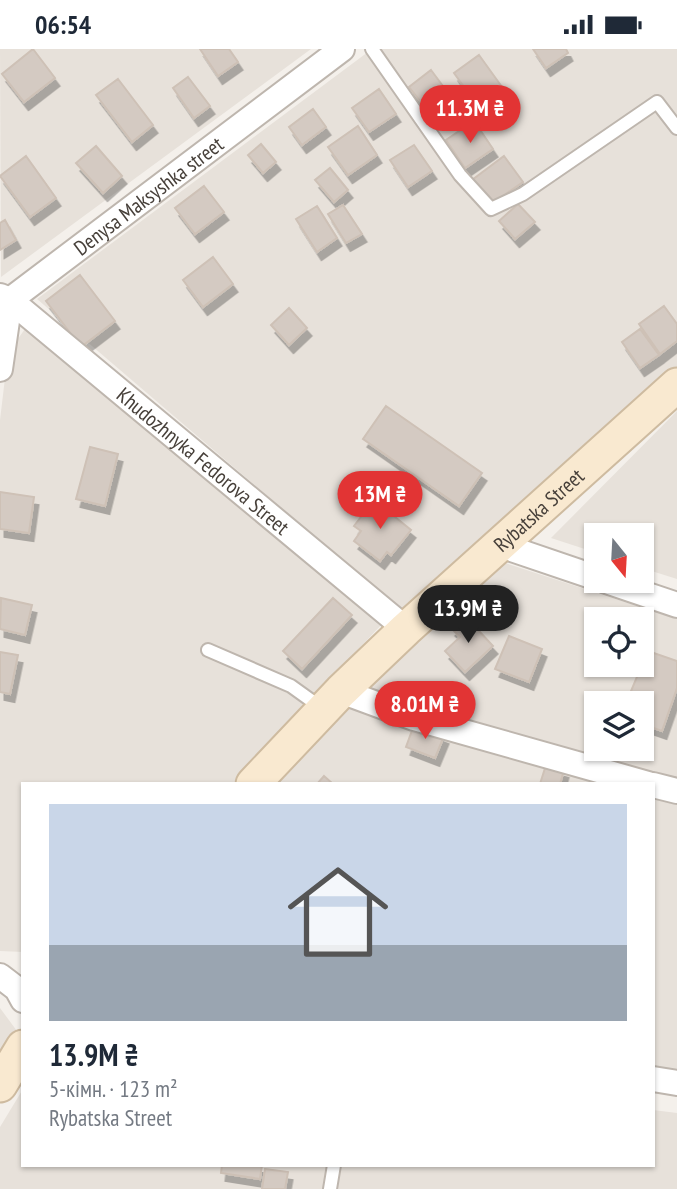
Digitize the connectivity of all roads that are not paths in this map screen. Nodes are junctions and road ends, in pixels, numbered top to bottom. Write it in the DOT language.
graph roads {
  1 [pos="342,49"];
  2 [pos="372,49"];
  3 [pos="677,128"];
  4 [pos="5,298"];
  5 [pos="0,369"];
  6 [pos="677,385"];
  7 [pos="500,545"];
  8 [pos="584,574"];
  9 [pos="642,593"];
  10 [pos="677,605"];
  11 [pos="406,629"];
  12 [pos="208,650"];
  13 [pos="332,700"];
  14 [pos="255,782"];
  15 [pos="641,782"];
  16 [pos="655,786"];
  17 [pos="677,791"];
  18 [pos="0,976"];
  19 [pos="21,997"];
  20 [pos="21,1050"];
  21 [pos="655,1079"];
  22 [pos="677,1083"];
  23 [pos="0,1084"];
  24 [pos="334,1167"];
  25 [pos="330,1189"];
  1 -- 4 [label="street, Denysa Maksyshka street"];
  2 -- 3 [label="lane"];
  4 -- 5 [label="street"];
  4 -- 11 [label="street, Khudozhnyka Fedorova Street"];
  6 -- 7 [label="street, Rybatska Street"];
  7 -- 8 [label="street"];
  7 -- 11 [label="street, Rybatska Street"];
  9 -- 10 [label="street"];
  11 -- 13 [label="street, Rybatska Street"];
  12 -- 13 [label="lane"];
  13 -- 14 [label="street, Rybatska Street"];
  13 -- 15 [label="street"];
  16 -- 17 [label="street"];
  18 -- 19 [label="street"];
  20 -- 23 [label="street"];
  21 -- 22 [label="street"];
  24 -- 25 [label="lane"];
}
